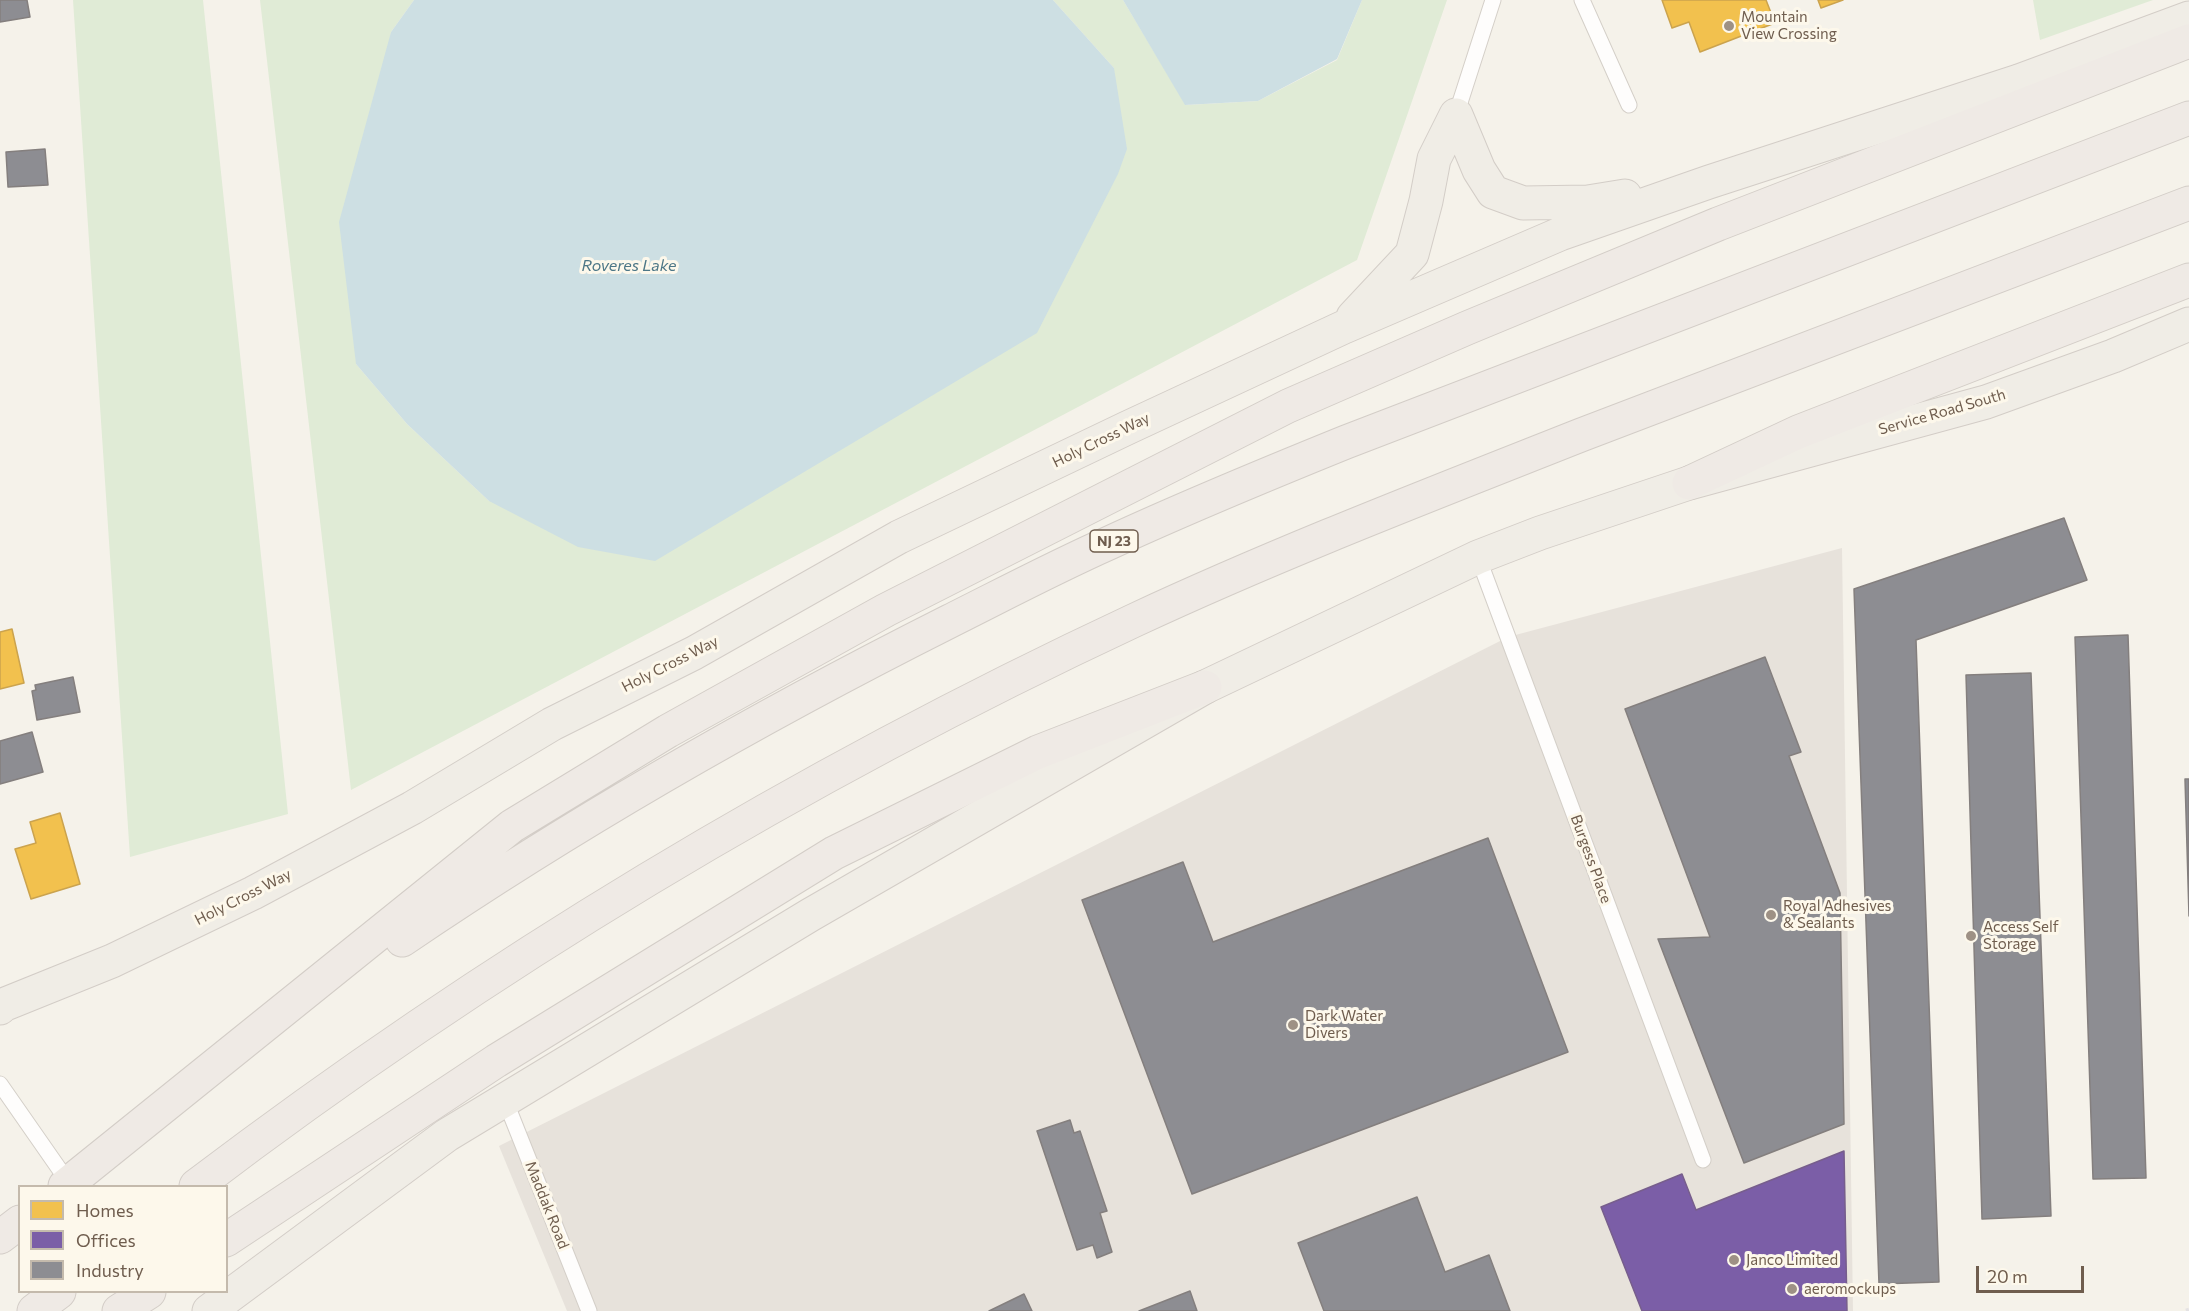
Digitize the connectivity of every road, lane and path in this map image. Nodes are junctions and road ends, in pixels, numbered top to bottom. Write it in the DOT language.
graph roads {
  1 [pos="1493,0"];
  2 [pos="1582,0"];
  3 [pos="2189,18"];
  4 [pos="2189,41"];
  5 [pos="1629,105"];
  6 [pos="1456,115"];
  7 [pos="2189,118"];
  8 [pos="1710,182"];
  9 [pos="2189,203"];
  10 [pos="2189,280"];
  11 [pos="2189,324"];
  12 [pos="1344,327"];
  13 [pos="1689,483"];
  14 [pos="1478,557"];
  15 [pos="1205,687"];
  16 [pos="1,1006"];
  17 [pos="0,1084"];
  18 [pos="505,1100"];
  19 [pos="128,1137"];
  20 [pos="1703,1160"];
  21 [pos="67,1185"];
  22 [pos="197,1185"];
  23 [pos="18,1224"];
  24 [pos="0,1237"];
  25 [pos="228,1239"];
  26 [pos="58,1293"];
  27 [pos="146,1293"];
  28 [pos="34,1311"];
  29 [pos="119,1311"];
  30 [pos="209,1311"];
  31 [pos="588,1311"];
  1 -- 6 [label="lane"];
  2 -- 5 [label="lane"];
  3 -- 8 [label="main road"];
  4 -- 19 [label="highway"];
  6 -- 8 [label="main road"];
  6 -- 12 [label="main road"];
  7 -- 19 [label="highway, NJ 23"];
  8 -- 12 [label="main road, Holy Cross Way"];
  9 -- 22 [label="highway"];
  10 -- 13 [label="highway"];
  11 -- 13 [label="main road, Service Road South"];
  12 -- 16 [label="main road, Holy Cross Way"];
  13 -- 14 [label="main road, Service Road South"];
  14 -- 15 [label="main road, Service Road South"];
  14 -- 20 [label="lane, Burgess Place"];
  15 -- 18 [label="main road, Service Road South"];
  15 -- 25 [label="highway"];
  17 -- 21 [label="lane"];
  18 -- 30 [label="main road, Service Road South"];
  18 -- 31 [label="lane, Maddak Road"];
  19 -- 21 [label="highway, NJ 23"];
  23 -- 24 [label="highway"];
  26 -- 28 [label="highway"];
  27 -- 29 [label="highway"];
}
